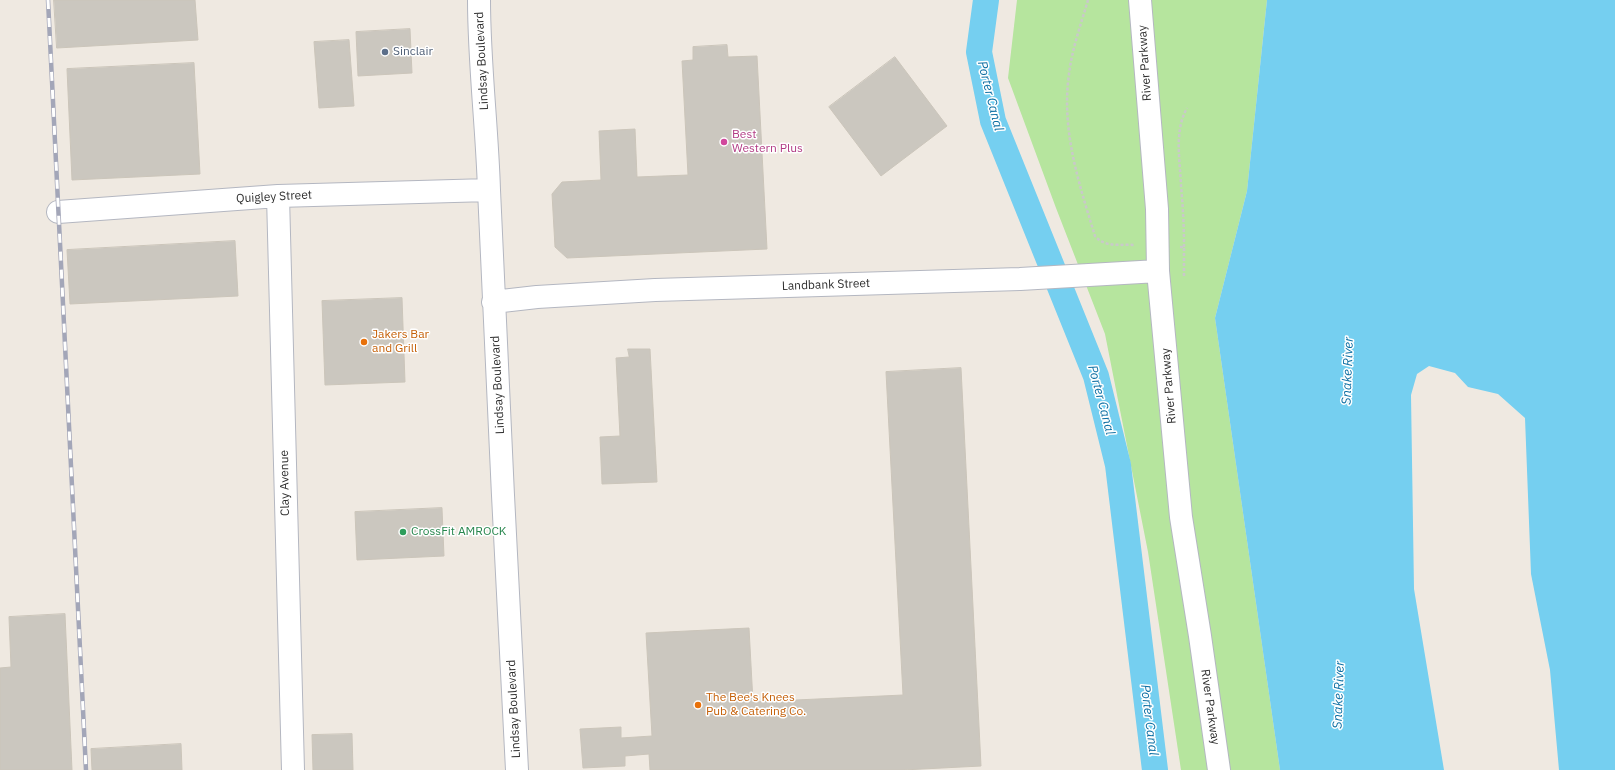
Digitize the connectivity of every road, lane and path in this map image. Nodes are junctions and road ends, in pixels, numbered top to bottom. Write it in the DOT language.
graph roads {
  1 [pos="479,0"];
  2 [pos="1088,0"];
  3 [pos="1140,0"];
  4 [pos="1187,108"];
  5 [pos="489,190"];
  6 [pos="278,196"];
  7 [pos="58,212"];
  8 [pos="1125,244"];
  9 [pos="1184,248"];
  10 [pos="1158,271"];
  11 [pos="493,302"];
  12 [pos="293,770"];
  13 [pos="517,770"];
  14 [pos="1219,770"];
  1 -- 5 [label="street, Lindsay Boulevard"];
  2 -- 8 [label="path"];
  3 -- 10 [label="street, River Parkway"];
  4 -- 9 [label="path"];
  5 -- 6 [label="street, Quigley Street"];
  5 -- 11 [label="street, Lindsay Boulevard"];
  6 -- 7 [label="street, Quigley Street"];
  6 -- 12 [label="street, Clay Avenue"];
  10 -- 11 [label="street, Landbank Street"];
  10 -- 14 [label="street, River Parkway"];
  11 -- 13 [label="street, Lindsay Boulevard"];
}
